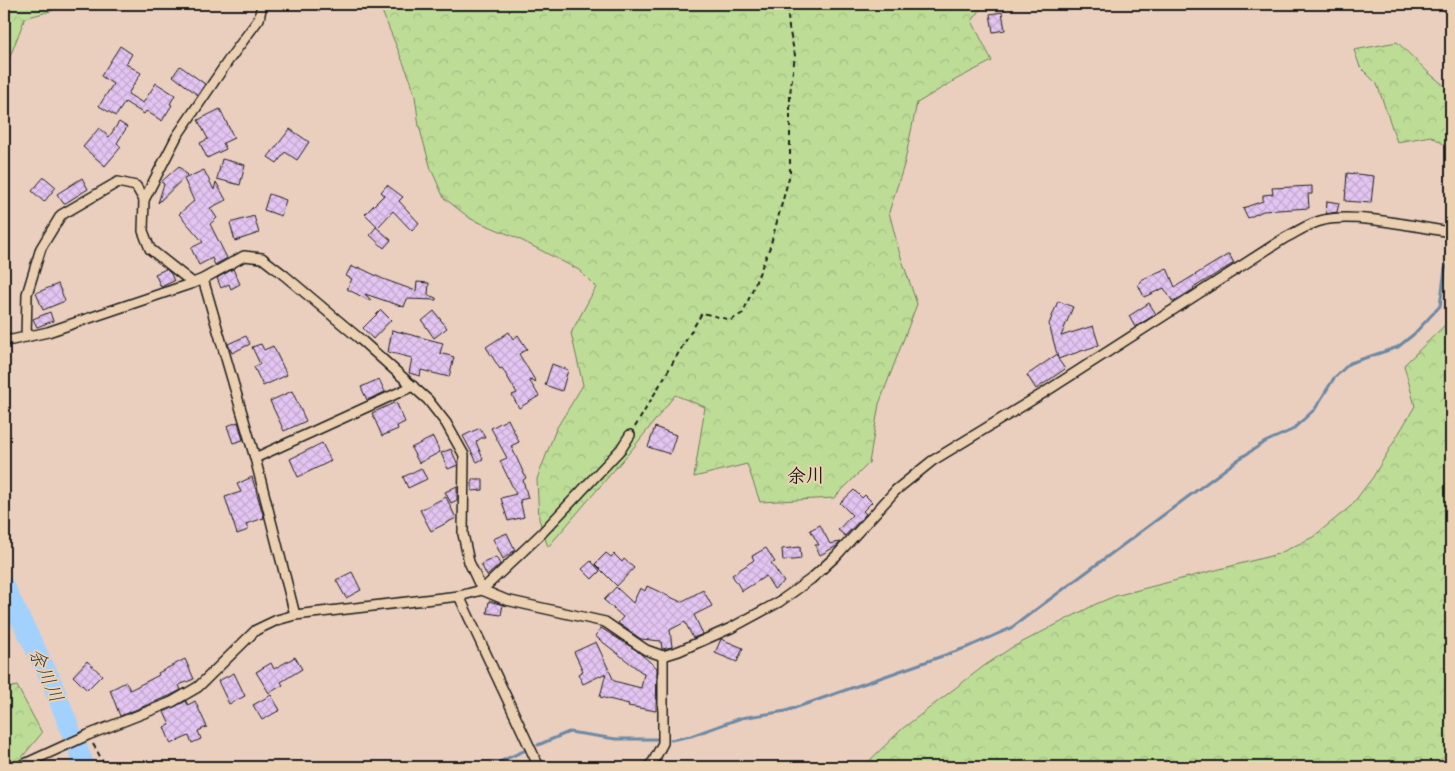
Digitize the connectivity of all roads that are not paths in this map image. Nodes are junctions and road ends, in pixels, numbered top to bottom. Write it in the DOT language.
graph roads {
  1 [pos="262,4"];
  2 [pos="144,200"];
  3 [pos="1451,232"];
  4 [pos="203,279"];
  5 [pos="193,283"];
  6 [pos="26,336"];
  7 [pos="4,339"];
  8 [pos="413,386"];
  9 [pos="630,435"];
  10 [pos="255,458"];
  11 [pos="482,590"];
  12 [pos="459,596"];
  13 [pos="295,615"];
  14 [pos="663,656"];
  15 [pos="18,767"];
  16 [pos="539,767"];
  17 [pos="648,767"];
  1 -- 2 [label="street"];
  2 -- 5 [label="street"];
  2 -- 6 [label="street"];
  3 -- 14 [label="street"];
  4 -- 5 [label="street"];
  4 -- 8 [label="street"];
  4 -- 10 [label="street"];
  5 -- 6 [label="street"];
  6 -- 7 [label="street"];
  8 -- 10 [label="street"];
  8 -- 11 [label="street"];
  9 -- 11 [label="street"];
  10 -- 13 [label="street"];
  11 -- 12 [label="street"];
  11 -- 14 [label="street"];
  12 -- 13 [label="street"];
  12 -- 16 [label="street"];
  13 -- 15 [label="street"];
  14 -- 17 [label="street"];
}
